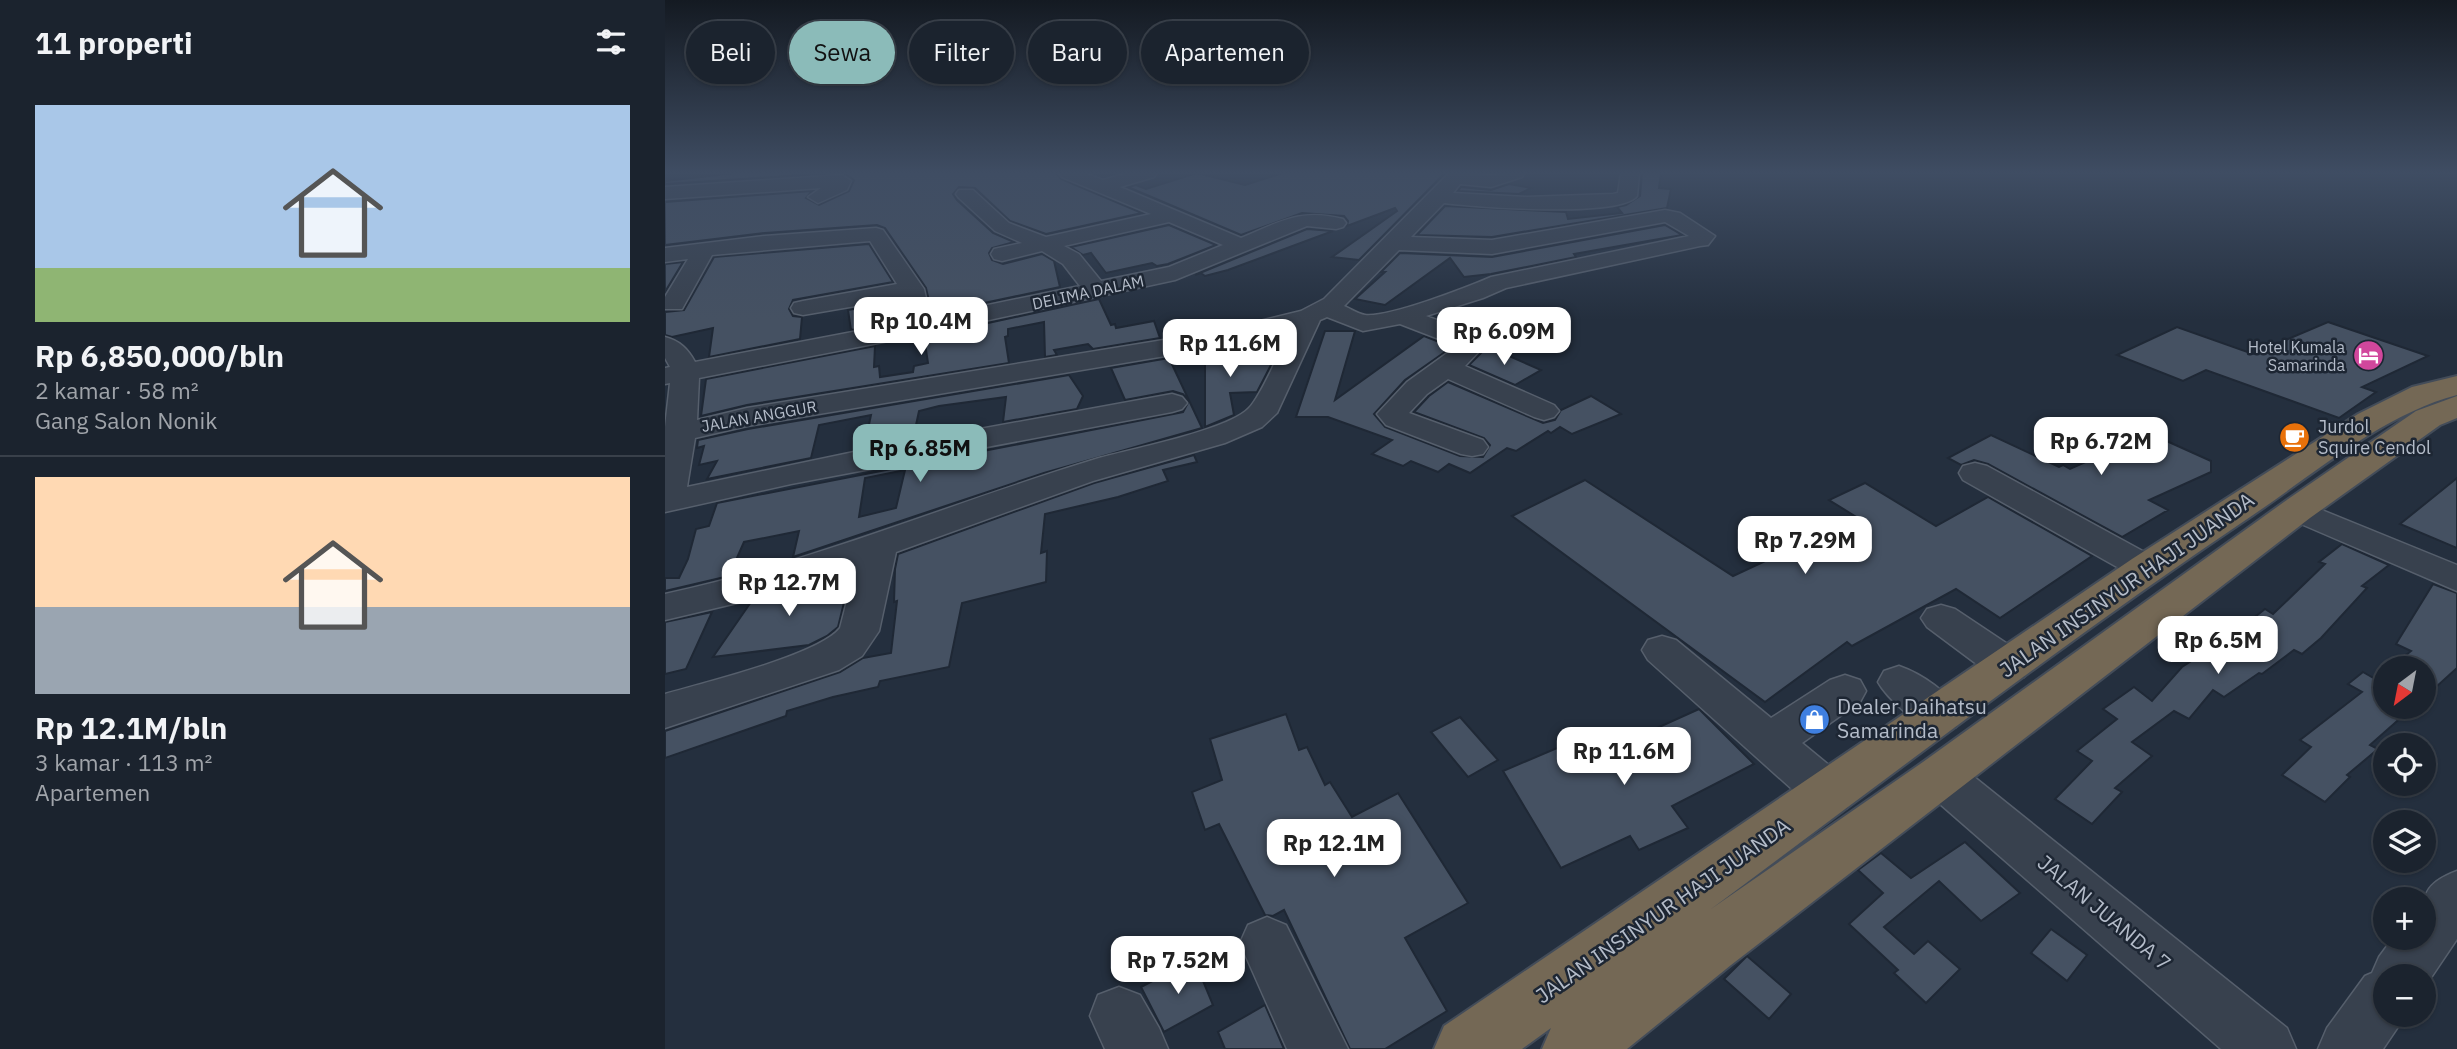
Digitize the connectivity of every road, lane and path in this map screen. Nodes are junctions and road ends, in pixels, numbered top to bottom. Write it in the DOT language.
graph roads {
  1 [pos="784,222"];
  2 [pos="996,222"];
  3 [pos="1144,222"];
  4 [pos="1185,222"];
  5 [pos="1300,222"];
  6 [pos="1328,222"];
  7 [pos="1413,222"];
  8 [pos="1632,222"];
  9 [pos="1681,222"];
  10 [pos="1336,223"];
  11 [pos="665,237"];
  12 [pos="1393,243"];
  13 [pos="1046,245"];
  14 [pos="1239,246"];
  15 [pos="705,249"];
  16 [pos="1002,254"];
  17 [pos="665,255"];
  18 [pos="912,289"];
  19 [pos="1096,291"];
  20 [pos="673,304"];
  21 [pos="803,308"];
  22 [pos="1318,312"];
  23 [pos="1402,316"];
  24 [pos="919,327"];
  25 [pos="665,345"];
  26 [pos="1447,368"];
  27 [pos="675,373"];
  28 [pos="2457,385"];
  29 [pos="1087,403"];
  30 [pos="1172,403"];
  31 [pos="2457,406"];
  32 [pos="1544,411"];
  33 [pos="673,434"];
  34 [pos="1472,447"];
  35 [pos="1975,473"];
  36 [pos="666,501"];
  37 [pos="2297,510"];
  38 [pos="879,546"];
  39 [pos="2146,568"];
  40 [pos="2457,579"];
  41 [pos="665,607"];
  42 [pos="1941,618"];
  43 [pos="1662,650"];
  44 [pos="2009,666"];
  45 [pos="1899,682"];
  46 [pos="1845,691"];
  47 [pos="665,711"];
  48 [pos="1940,715"];
  49 [pos="1770,743"];
  50 [pos="1941,777"];
  51 [pos="1830,794"];
  52 [pos="2457,895"];
  53 [pos="1267,943"];
  54 [pos="2408,964"];
  55 [pos="2373,1013"];
  56 [pos="1318,1049"];
  57 [pos="1467,1049"];
  58 [pos="1576,1049"];
  59 [pos="2266,1049"];
  60 [pos="2348,1049"];
  1 -- 11 [label="street"];
  2 -- 13 [label="street"];
  3 -- 13 [label="street"];
  4 -- 14 [label="street"];
  5 -- 14 [label="street, DELIMA DALAM"];
  6 -- 10 [label="street, DELIMA DALAM"];
  7 -- 12 [label="street"];
  8 -- 12 [label="street"];
  9 -- 23 [label="street"];
  12 -- 22 [label="street"];
  13 -- 16 [label="street"];
  13 -- 19 [label="street"];
  14 -- 19 [label="street, DELIMA DALAM"];
  15 -- 17 [label="street"];
  15 -- 18 [label="street"];
  15 -- 20 [label="street"];
  18 -- 21 [label="street"];
  18 -- 24 [label="street"];
  19 -- 24 [label="street, DELIMA DALAM"];
  22 -- 23 [label="street"];
  22 -- 29 [label="street, JALAN ANGGUR"];
  22 -- 38 [label="street"];
  23 -- 26 [label="street"];
  24 -- 27 [label="street, DELIMA DALAM"];
  25 -- 27 [label="street"];
  26 -- 32 [label="street"];
  26 -- 34 [label="street"];
  27 -- 33 [label="street"];
  28 -- 39 [label="highway, JALAN INSINYUR HAJI JUANDA"];
  29 -- 30 [label="street"];
  29 -- 33 [label="street, JALAN ANGGUR"];
  29 -- 36 [label="street"];
  31 -- 37 [label="highway, JALAN INSINYUR HAJI JUANDA"];
  33 -- 36 [label="street"];
  35 -- 39 [label="street"];
  37 -- 40 [label="street"];
  37 -- 50 [label="highway, JALAN INSINYUR HAJI JUANDA"];
  38 -- 41 [label="street"];
  38 -- 47 [label="street"];
  39 -- 44 [label="highway, JALAN INSINYUR HAJI JUANDA"];
  42 -- 44 [label="street"];
  43 -- 49 [label="street"];
  44 -- 48 [label="highway, JALAN INSINYUR HAJI JUANDA"];
  45 -- 48 [label="street"];
  46 -- 49 [label="street"];
  48 -- 51 [label="highway, JALAN INSINYUR HAJI JUANDA"];
  49 -- 51 [label="street"];
  50 -- 58 [label="highway, JALAN INSINYUR HAJI JUANDA"];
  50 -- 59 [label="street, JALAN JUANDA 7"];
  51 -- 57 [label="highway, JALAN INSINYUR HAJI JUANDA"];
  52 -- 54 [label="street"];
  53 -- 56 [label="street"];
  55 -- 60 [label="street"];
}
